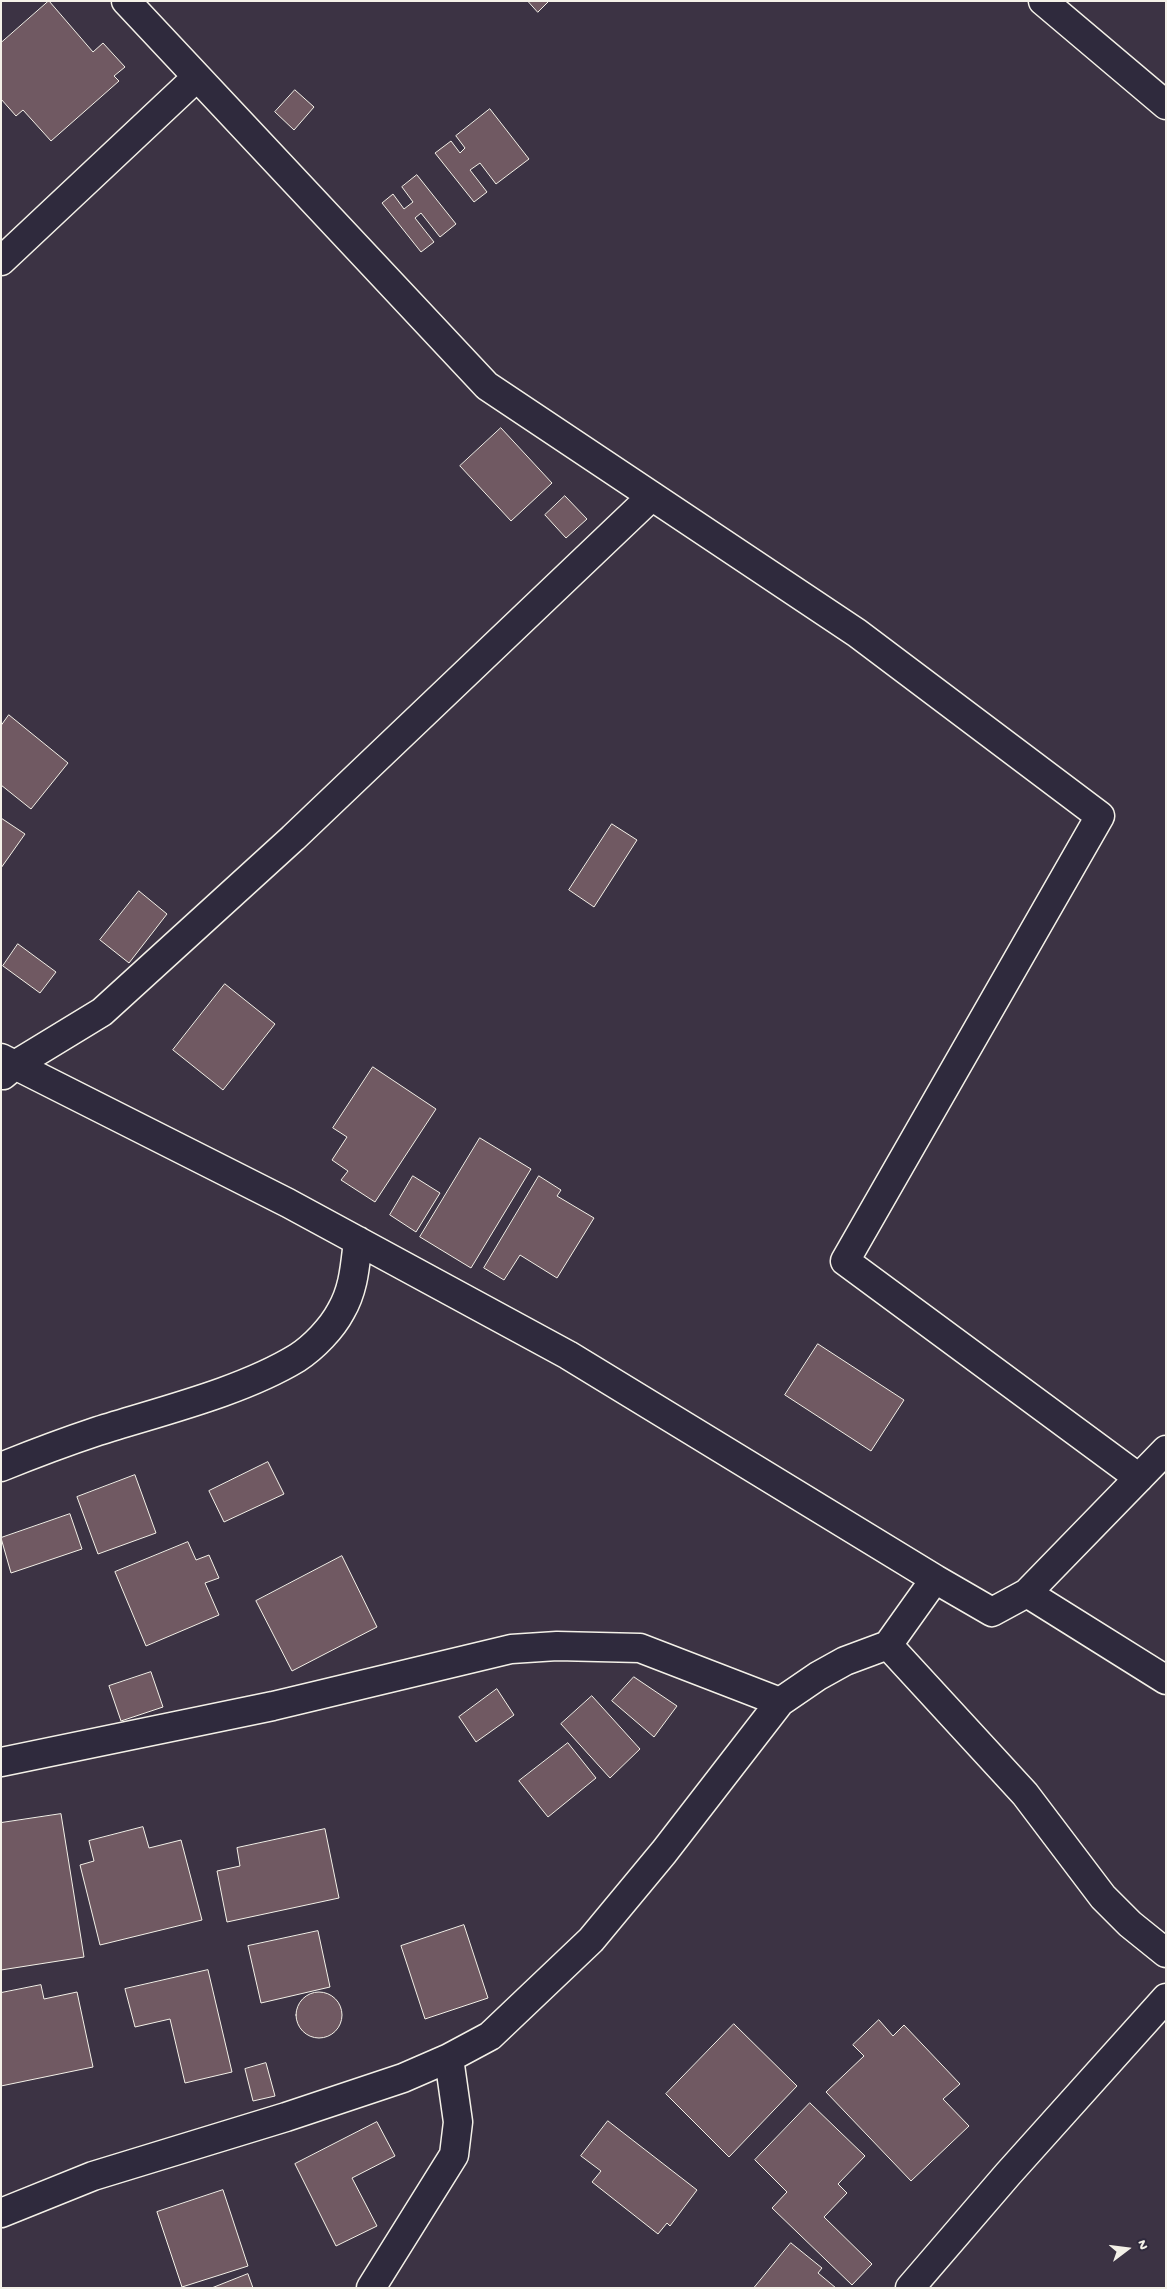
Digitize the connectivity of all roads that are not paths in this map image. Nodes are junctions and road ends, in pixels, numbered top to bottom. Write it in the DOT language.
graph roads {
  1 [pos="126,1"];
  2 [pos="1043,1"];
  3 [pos="197,77"];
  4 [pos="1166,105"];
  5 [pos="1,261"];
  6 [pos="652,496"];
  7 [pos="6,1067"];
  8 [pos="358,1241"];
  9 [pos="1166,1450"];
  10 [pos="1,1467"];
  11 [pos="1139,1478"];
  12 [pos="934,1579"];
  13 [pos="1027,1593"];
  14 [pos="888,1645"];
  15 [pos="1166,1680"];
  16 [pos="780,1702"];
  17 [pos="1,1762"];
  18 [pos="1166,1953"];
  19 [pos="1166,1998"];
  20 [pos="450,2058"];
  21 [pos="1,2212"];
  22 [pos="371,2288"];
  23 [pos="910,2288"];
  1 -- 3 [label="street"];
  2 -- 4 [label="street"];
  3 -- 5 [label="street"];
  3 -- 6 [label="street"];
  6 -- 7 [label="street"];
  6 -- 11 [label="street"];
  7 -- 8 [label="street"];
  8 -- 10 [label="street"];
  8 -- 12 [label="street"];
  9 -- 11 [label="street"];
  11 -- 13 [label="street"];
  12 -- 13 [label="street"];
  12 -- 14 [label="street"];
  13 -- 15 [label="street"];
  14 -- 16 [label="street"];
  14 -- 18 [label="street"];
  16 -- 17 [label="street"];
  16 -- 20 [label="street"];
  19 -- 23 [label="street"];
  20 -- 21 [label="street"];
  20 -- 22 [label="street"];
}
